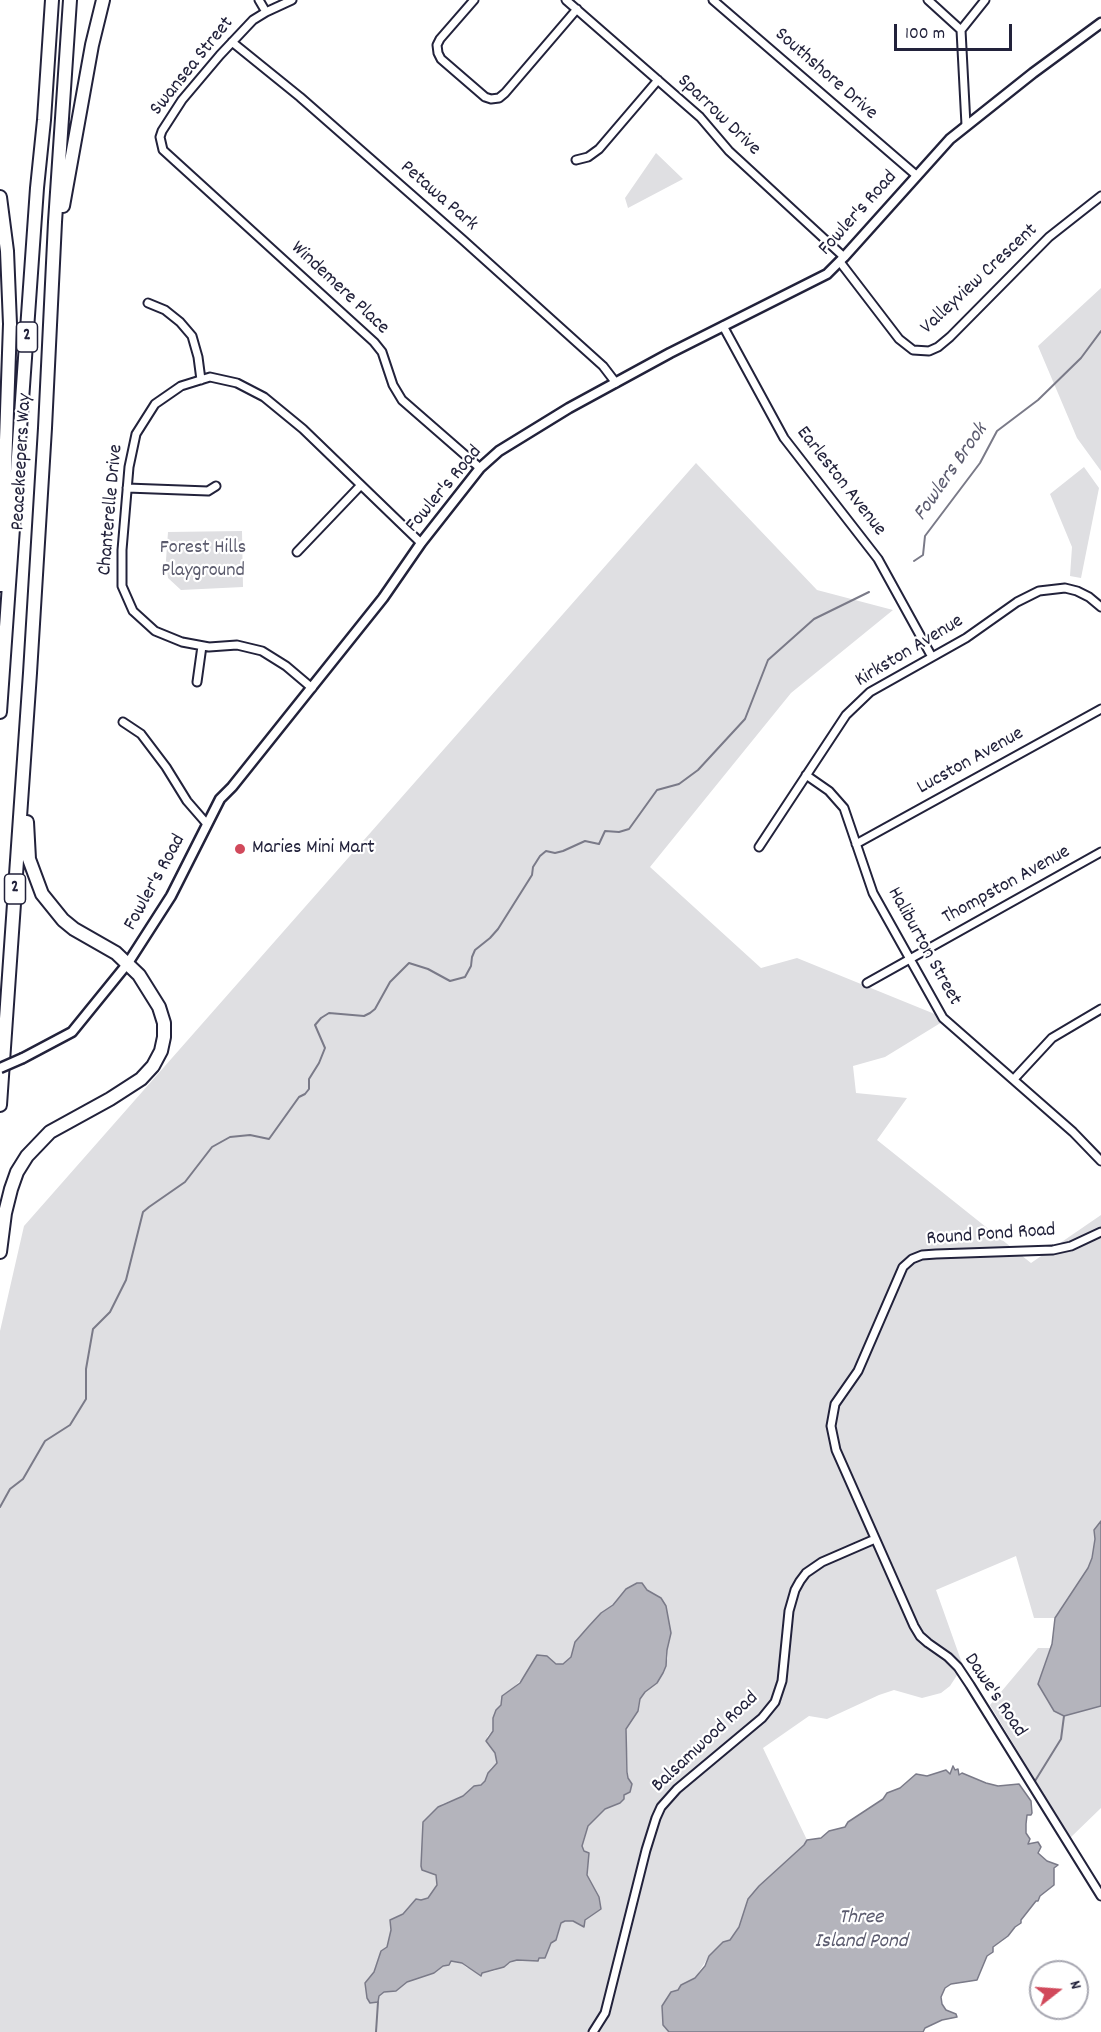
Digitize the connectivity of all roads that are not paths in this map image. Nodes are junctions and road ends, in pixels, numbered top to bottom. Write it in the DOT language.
graph roads {
  1 [pos="51,0"];
  2 [pos="70,0"];
  3 [pos="104,0"];
  4 [pos="259,0"];
  5 [pos="292,0"];
  6 [pos="474,0"];
  7 [pos="566,0"];
  8 [pos="713,0"];
  9 [pos="928,0"];
  10 [pos="985,0"];
  11 [pos="577,9"];
  12 [pos="266,12"];
  13 [pos="1101,23"];
  14 [pos="961,30"];
  15 [pos="232,42"];
  16 [pos="658,80"];
  17 [pos="966,125"];
  18 [pos="161,145"];
  19 [pos="576,160"];
  20 [pos="916,175"];
  21 [pos="1101,196"];
  22 [pos="0,197"];
  23 [pos="842,260"];
  24 [pos="51,281"];
  25 [pos="148,303"];
  26 [pos="723,326"];
  27 [pos="201,380"];
  28 [pos="616,383"];
  29 [pos="480,468"];
  30 [pos="361,485"];
  31 [pos="216,486"];
  32 [pos="127,488"];
  33 [pos="421,543"];
  34 [pos="297,552"];
  35 [pos="1101,607"];
  36 [pos="202,646"];
  37 [pos="932,657"];
  38 [pos="2,674"];
  39 [pos="30,674"];
  40 [pos="197,682"];
  41 [pos="312,688"];
  42 [pos="1101,709"];
  43 [pos="0,712"];
  44 [pos="123,722"];
  45 [pos="806,775"];
  46 [pos="207,824"];
  47 [pos="856,844"];
  48 [pos="759,847"];
  49 [pos="1101,852"];
  50 [pos="909,959"];
  51 [pos="128,963"];
  52 [pos="867,983"];
  53 [pos="1101,1009"];
  54 [pos="0,1068"];
  55 [pos="1014,1079"];
  56 [pos="0,1105"];
  57 [pos="1101,1161"];
  58 [pos="1101,1232"];
  59 [pos="0,1252"];
  60 [pos="832,1414"];
  61 [pos="875,1539"];
  62 [pos="1101,1896"];
  63 [pos="593,2032"];
  1 -- 38 [label="highway, Peacekeepers Way / 2"];
  2 -- 24 [label="highway, Peacekeepers Way / 2"];
  3 -- 24 [label="highway"];
  4 -- 12 [label="street"];
  5 -- 12 [label="street, Swansea Street"];
  6 -- 11 [label="street"];
  7 -- 11 [label="street, Sparrow Drive"];
  8 -- 20 [label="street, Southshore Drive"];
  9 -- 14 [label="street"];
  10 -- 14 [label="street"];
  11 -- 16 [label="street, Sparrow Drive"];
  12 -- 15 [label="street, Swansea Street"];
  13 -- 17 [label="street, Fowler's Road"];
  14 -- 17 [label="street"];
  15 -- 18 [label="street, Swansea Street"];
  15 -- 28 [label="street, Petawa Park"];
  16 -- 19 [label="street"];
  16 -- 23 [label="street, Sparrow Drive"];
  17 -- 20 [label="street, Fowler's Road"];
  18 -- 29 [label="street, Windemere Place"];
  20 -- 23 [label="street, Fowler's Road"];
  21 -- 23 [label="street, Valleyview Crescent"];
  22 -- 38 [label="highway"];
  23 -- 26 [label="street, Fowler's Road"];
  24 -- 39 [label="highway, Peacekeepers Way / 2"];
  25 -- 27 [label="street"];
  26 -- 28 [label="street, Fowler's Road"];
  26 -- 37 [label="street, Earleston Avenue"];
  27 -- 30 [label="street, Chanterelle Drive"];
  27 -- 32 [label="street, Chanterelle Drive"];
  28 -- 29 [label="street, Fowler's Road"];
  29 -- 33 [label="street, Fowler's Road"];
  30 -- 33 [label="street, Chanterelle Drive"];
  30 -- 34 [label="street"];
  31 -- 32 [label="street"];
  32 -- 36 [label="street, Chanterelle Drive"];
  33 -- 41 [label="street, Fowler's Road"];
  35 -- 37 [label="street, Kirkston Avenue"];
  36 -- 40 [label="street"];
  36 -- 41 [label="street, Chanterelle Drive"];
  37 -- 45 [label="street, Kirkston Avenue"];
  38 -- 43 [label="highway, Peacekeepers Way / 2"];
  39 -- 51 [label="highway"];
  39 -- 56 [label="highway, Peacekeepers Way / 2"];
  41 -- 46 [label="street, Fowler's Road"];
  42 -- 47 [label="street, Lucston Avenue"];
  44 -- 46 [label="street"];
  45 -- 47 [label="street, Haliburton Street"];
  45 -- 48 [label="street, Kirkston Avenue"];
  46 -- 51 [label="street, Fowler's Road"];
  47 -- 50 [label="street, Haliburton Street"];
  49 -- 50 [label="street, Thompston Avenue"];
  50 -- 52 [label="street, Thompston Avenue"];
  50 -- 55 [label="street, Haliburton Street"];
  51 -- 54 [label="street, Fowler's Road, bridge"];
  51 -- 59 [label="highway"];
  53 -- 55 [label="street"];
  55 -- 57 [label="street, Haliburton Street"];
  58 -- 60 [label="street, Round Pond Road"];
  60 -- 61 [label="street, Dawe's Road"];
  61 -- 62 [label="street, Dawe's Road"];
  61 -- 63 [label="street, Balsamwood Road"];
}
